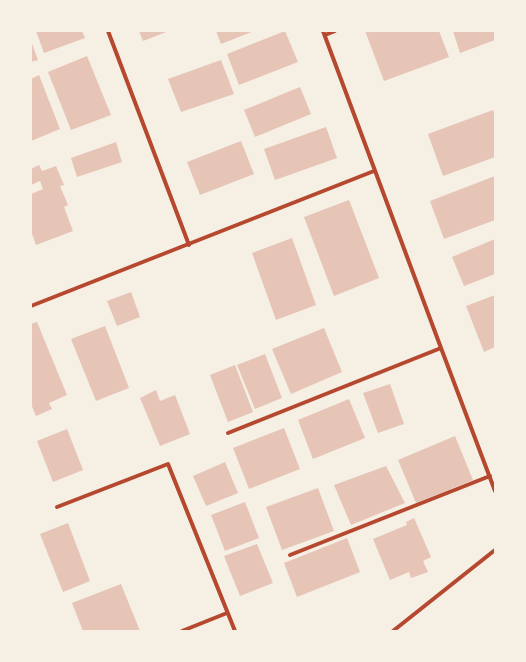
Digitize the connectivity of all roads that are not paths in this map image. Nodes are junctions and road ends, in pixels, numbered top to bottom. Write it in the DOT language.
graph roads {
  1 [pos="108,31"];
  2 [pos="335,31"];
  3 [pos="324,33"];
  4 [pos="374,171"];
  5 [pos="189,245"];
  6 [pos="31,306"];
  7 [pos="441,348"];
  8 [pos="228,433"];
  9 [pos="490,476"];
  10 [pos="495,491"];
  11 [pos="57,507"];
  12 [pos="495,550"];
  13 [pos="290,555"];
  14 [pos="228,613"];
  15 [pos="182,631"];
  16 [pos="235,631"];
  17 [pos="393,631"];
  1 -- 5 [label="street"];
  2 -- 3 [label="street"];
  3 -- 4 [label="street"];
  4 -- 5 [label="street"];
  4 -- 7 [label="street"];
  5 -- 6 [label="street"];
  7 -- 8 [label="street"];
  7 -- 9 [label="street"];
  9 -- 10 [label="street"];
  9 -- 13 [label="street"];
  11 -- 14 [label="street"];
  12 -- 17 [label="street"];
  14 -- 15 [label="street"];
  14 -- 16 [label="street"];
}
